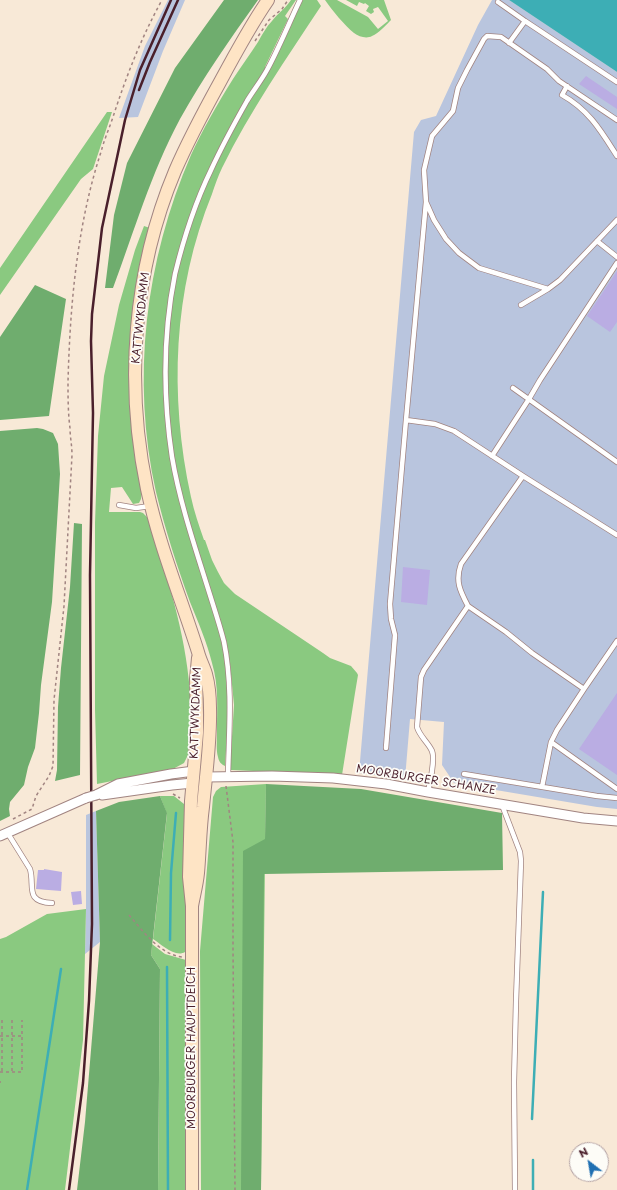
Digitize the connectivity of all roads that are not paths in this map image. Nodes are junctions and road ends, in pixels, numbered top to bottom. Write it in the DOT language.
graph roads {
  1 [pos="268,0"];
  2 [pos="300,0"];
  3 [pos="498,2"];
  4 [pos="525,21"];
  5 [pos="509,43"];
  6 [pos="617,82"];
  7 [pos="567,86"];
  8 [pos="617,120"];
  9 [pos="617,156"];
  10 [pos="426,202"];
  11 [pos="617,220"];
  12 [pos="597,241"];
  13 [pos="617,257"];
  14 [pos="617,264"];
  15 [pos="548,289"];
  16 [pos="521,305"];
  17 [pos="513,388"];
  18 [pos="529,399"];
  19 [pos="406,420"];
  20 [pos="492,456"];
  21 [pos="617,462"];
  22 [pos="523,476"];
  23 [pos="119,505"];
  24 [pos="151,506"];
  25 [pos="617,535"];
  26 [pos="468,606"];
  27 [pos="617,641"];
  28 [pos="199,654"];
  29 [pos="584,689"];
  30 [pos="552,742"];
  31 [pos="386,748"];
  32 [pos="464,774"];
  33 [pos="228,776"];
  34 [pos="193,777"];
  35 [pos="207,777"];
  36 [pos="542,787"];
  37 [pos="617,789"];
  38 [pos="428,792"];
  39 [pos="617,798"];
  40 [pos="502,804"];
  41 [pos="617,821"];
  42 [pos="4,834"];
  43 [pos="52,902"];
  44 [pos="192,906"];
  45 [pos="192,1190"];
  46 [pos="515,1190"];
  1 -- 24 [label="main road, KATTWYKDAMM"];
  2 -- 33 [label="lane"];
  3 -- 4 [label="lane"];
  4 -- 5 [label="lane"];
  4 -- 6 [label="lane"];
  5 -- 7 [label="lane"];
  5 -- 10 [label="lane"];
  7 -- 8 [label="lane"];
  7 -- 9 [label="lane"];
  10 -- 15 [label="lane"];
  10 -- 19 [label="lane"];
  11 -- 12 [label="lane"];
  12 -- 13 [label="lane"];
  12 -- 15 [label="lane"];
  14 -- 18 [label="lane"];
  15 -- 16 [label="lane"];
  17 -- 18 [label="lane"];
  18 -- 20 [label="lane"];
  18 -- 21 [label="lane"];
  19 -- 20 [label="lane"];
  19 -- 31 [label="lane"];
  20 -- 22 [label="lane"];
  22 -- 25 [label="lane"];
  22 -- 26 [label="lane"];
  23 -- 24 [label="lane"];
  24 -- 28 [label="main road, KATTWYKDAMM"];
  26 -- 29 [label="lane"];
  26 -- 38 [label="lane"];
  27 -- 29 [label="lane"];
  28 -- 34 [label="main road, KATTWYKDAMM"];
  28 -- 35 [label="main road, KATTWYKDAMM"];
  29 -- 30 [label="lane"];
  30 -- 36 [label="lane"];
  30 -- 37 [label="lane"];
  32 -- 36 [label="lane"];
  33 -- 35 [label="street, MOORBURGER SCHANZE"];
  33 -- 38 [label="street, MOORBURGER SCHANZE"];
  34 -- 35 [label="main road"];
  34 -- 42 [label="street, bridge"];
  34 -- 44 [label="main road, MOORBURGER HAUPTDEICH"];
  35 -- 44 [label="main road, MOORBURGER HAUPTDEICH"];
  36 -- 39 [label="lane"];
  38 -- 40 [label="street, MOORBURGER SCHANZE"];
  40 -- 41 [label="street, MOORBURGER SCHANZE"];
  40 -- 46 [label="lane"];
  42 -- 43 [label="lane"];
  44 -- 45 [label="main road, MOORBURGER HAUPTDEICH"];
}
